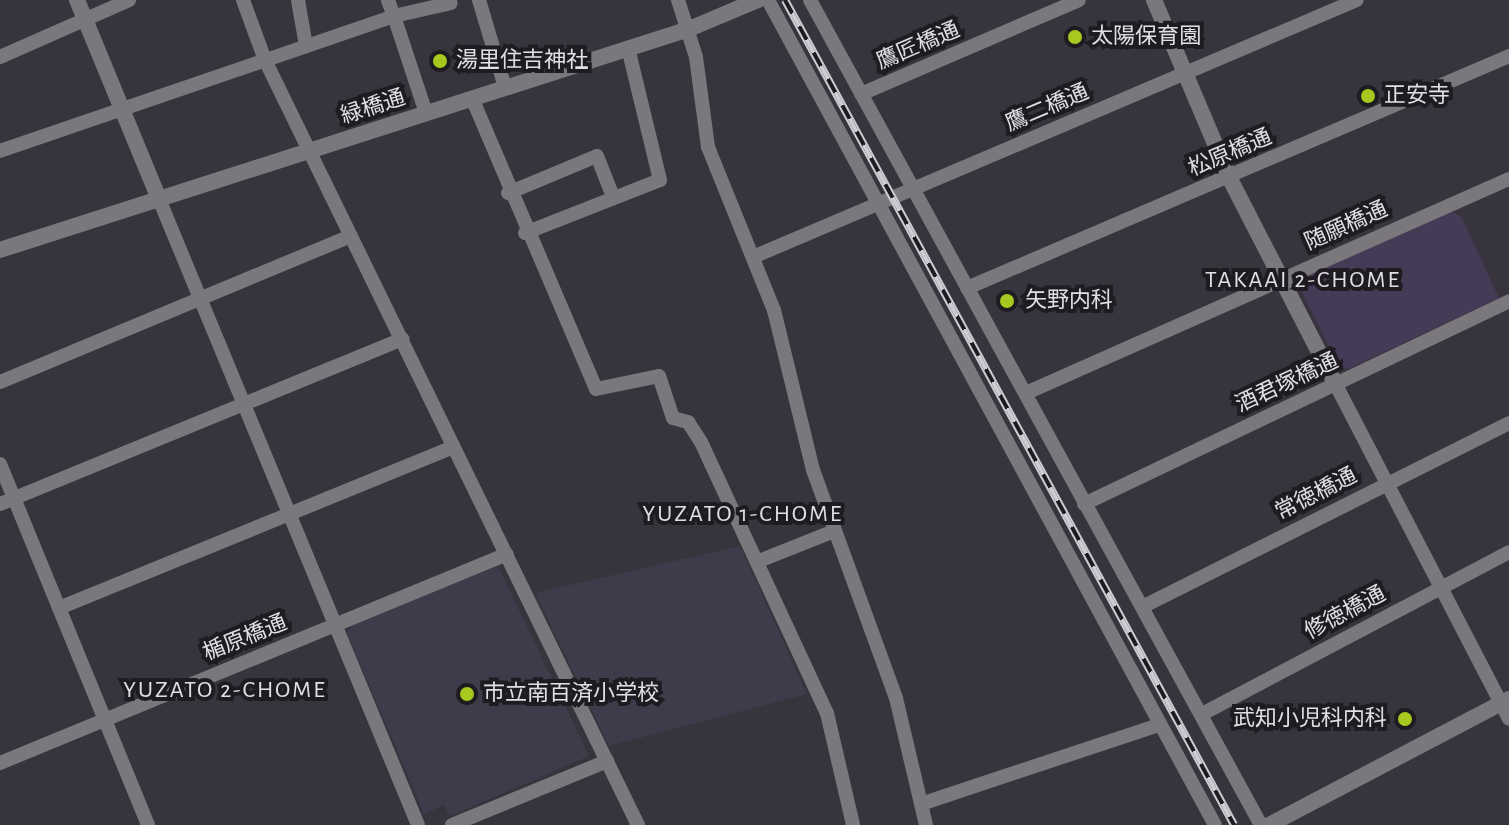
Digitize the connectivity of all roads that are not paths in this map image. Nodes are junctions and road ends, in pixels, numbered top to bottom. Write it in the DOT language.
graph roads {
  1 [pos="77,0"];
  2 [pos="129,0"];
  3 [pos="243,0"];
  4 [pos="298,0"];
  5 [pos="388,0"];
  6 [pos="479,0"];
  7 [pos="678,0"];
  8 [pos="758,0"];
  9 [pos="768,0"];
  10 [pos="810,0"];
  11 [pos="1079,0"];
  12 [pos="1154,0"];
  13 [pos="1357,0"];
  14 [pos="453,1"];
  15 [pos="394,16"];
  16 [pos="85,19"];
  17 [pos="689,29"];
  18 [pos="306,46"];
  19 [pos="628,48"];
  20 [pos="1509,56"];
  21 [pos="0,57"];
  22 [pos="265,60"];
  23 [pos="1186,73"];
  24 [pos="505,87"];
  25 [pos="861,94"];
  26 [pos="472,98"];
  27 [pos="122,109"];
  28 [pos="426,113"];
  29 [pos="0,151"];
  30 [pos="309,151"];
  31 [pos="1229,177"];
  32 [pos="1509,179"];
  33 [pos="913,187"];
  34 [pos="508,193"];
  35 [pos="612,194"];
  36 [pos="159,199"];
  37 [pos="876,204"];
  38 [pos="525,233"];
  39 [pos="351,236"];
  40 [pos="0,250"];
  41 [pos="753,257"];
  42 [pos="1282,278"];
  43 [pos="967,288"];
  44 [pos="202,300"];
  45 [pos="1509,301"];
  46 [pos="402,339"];
  47 [pos="0,382"];
  48 [pos="1336,385"];
  49 [pos="1026,393"];
  50 [pos="243,404"];
  51 [pos="1509,423"];
  52 [pos="453,447"];
  53 [pos="0,464"];
  54 [pos="1387,484"];
  55 [pos="7,501"];
  56 [pos="1084,504"];
  57 [pos="287,514"];
  58 [pos="834,531"];
  59 [pos="1509,552"];
  60 [pos="507,554"];
  61 [pos="759,561"];
  62 [pos="1441,587"];
  63 [pos="1144,606"];
  64 [pos="59,608"];
  65 [pos="332,626"];
  66 [pos="1505,701"];
  67 [pos="1202,714"];
  68 [pos="104,719"];
  69 [pos="1509,719"];
  70 [pos="1159,725"];
  71 [pos="607,761"];
  72 [pos="0,763"];
  73 [pos="921,804"];
  74 [pos="148,825"];
  75 [pos="418,825"];
  76 [pos="452,825"];
  77 [pos="638,825"];
  78 [pos="853,825"];
  79 [pos="926,825"];
  80 [pos="1215,825"];
  81 [pos="1261,825"];
  82 [pos="1270,825"];
  1 -- 16 [label="street"];
  2 -- 16 [label="street"];
  3 -- 22 [label="street"];
  4 -- 18 [label="street"];
  5 -- 15 [label="street"];
  6 -- 24 [label="street"];
  7 -- 17 [label="street"];
  8 -- 17 [label="street, 緑橋通"];
  9 -- 37 [label="street"];
  10 -- 25 [label="street"];
  11 -- 25 [label="street, 鷹匠橋通"];
  12 -- 23 [label="street"];
  13 -- 23 [label="street, 鷹二橋通"];
  14 -- 15 [label="street"];
  15 -- 18 [label="street"];
  15 -- 28 [label="street"];
  16 -- 21 [label="street"];
  16 -- 27 [label="street"];
  17 -- 19 [label="street, 緑橋通"];
  17 -- 41 [label="street"];
  18 -- 22 [label="street"];
  19 -- 24 [label="street, 緑橋通"];
  19 -- 35 [label="street"];
  20 -- 31 [label="street, 松原橋通"];
  22 -- 27 [label="street"];
  22 -- 30 [label="street"];
  23 -- 31 [label="street"];
  23 -- 33 [label="street, 鷹二橋通"];
  24 -- 26 [label="street, 緑橋通"];
  25 -- 33 [label="street"];
  26 -- 28 [label="street, 緑橋通"];
  26 -- 34 [label="street"];
  27 -- 29 [label="street"];
  27 -- 36 [label="street"];
  28 -- 30 [label="street, 緑橋通"];
  30 -- 36 [label="street, 緑橋通"];
  30 -- 39 [label="street"];
  31 -- 42 [label="street"];
  31 -- 43 [label="street, 松原橋通"];
  32 -- 42 [label="street, 随願橋通"];
  33 -- 37 [label="street, 鷹二橋通"];
  33 -- 43 [label="street"];
  34 -- 35 [label="street"];
  34 -- 38 [label="street"];
  35 -- 38 [label="street"];
  36 -- 40 [label="street, 緑橋通"];
  36 -- 44 [label="street"];
  37 -- 41 [label="street, 鷹二橋通"];
  37 -- 70 [label="street"];
  38 -- 61 [label="street"];
  39 -- 44 [label="street"];
  39 -- 46 [label="street"];
  41 -- 58 [label="street"];
  42 -- 48 [label="street"];
  42 -- 49 [label="street, 随願橋通"];
  43 -- 49 [label="street"];
  44 -- 47 [label="street"];
  44 -- 50 [label="street"];
  45 -- 48 [label="street, 酒君塚橋通"];
  46 -- 50 [label="street"];
  46 -- 52 [label="street"];
  48 -- 54 [label="street"];
  48 -- 56 [label="street, 酒君塚橋通"];
  49 -- 56 [label="street"];
  50 -- 55 [label="street"];
  50 -- 57 [label="street"];
  51 -- 54 [label="street, 常徳橋通"];
  52 -- 57 [label="street"];
  52 -- 60 [label="street"];
  53 -- 55 [label="street"];
  54 -- 62 [label="street"];
  54 -- 63 [label="street, 常徳橋通"];
  55 -- 64 [label="street"];
  56 -- 63 [label="street"];
  57 -- 64 [label="street"];
  57 -- 65 [label="street"];
  58 -- 61 [label="street"];
  58 -- 73 [label="street"];
  59 -- 62 [label="street, 修徳橋通"];
  60 -- 65 [label="street, 楯原橋通"];
  60 -- 71 [label="street"];
  61 -- 78 [label="street"];
  62 -- 66 [label="street"];
  62 -- 67 [label="street, 修徳橋通"];
  63 -- 67 [label="street"];
  64 -- 68 [label="street"];
  65 -- 68 [label="street, 楯原橋通"];
  65 -- 75 [label="street"];
  66 -- 69 [label="street"];
  66 -- 82 [label="street"];
  67 -- 81 [label="street"];
  68 -- 72 [label="street, 楯原橋通"];
  68 -- 74 [label="street"];
  70 -- 73 [label="street"];
  70 -- 80 [label="street"];
  71 -- 76 [label="street"];
  71 -- 77 [label="street"];
  73 -- 79 [label="street"];
}
